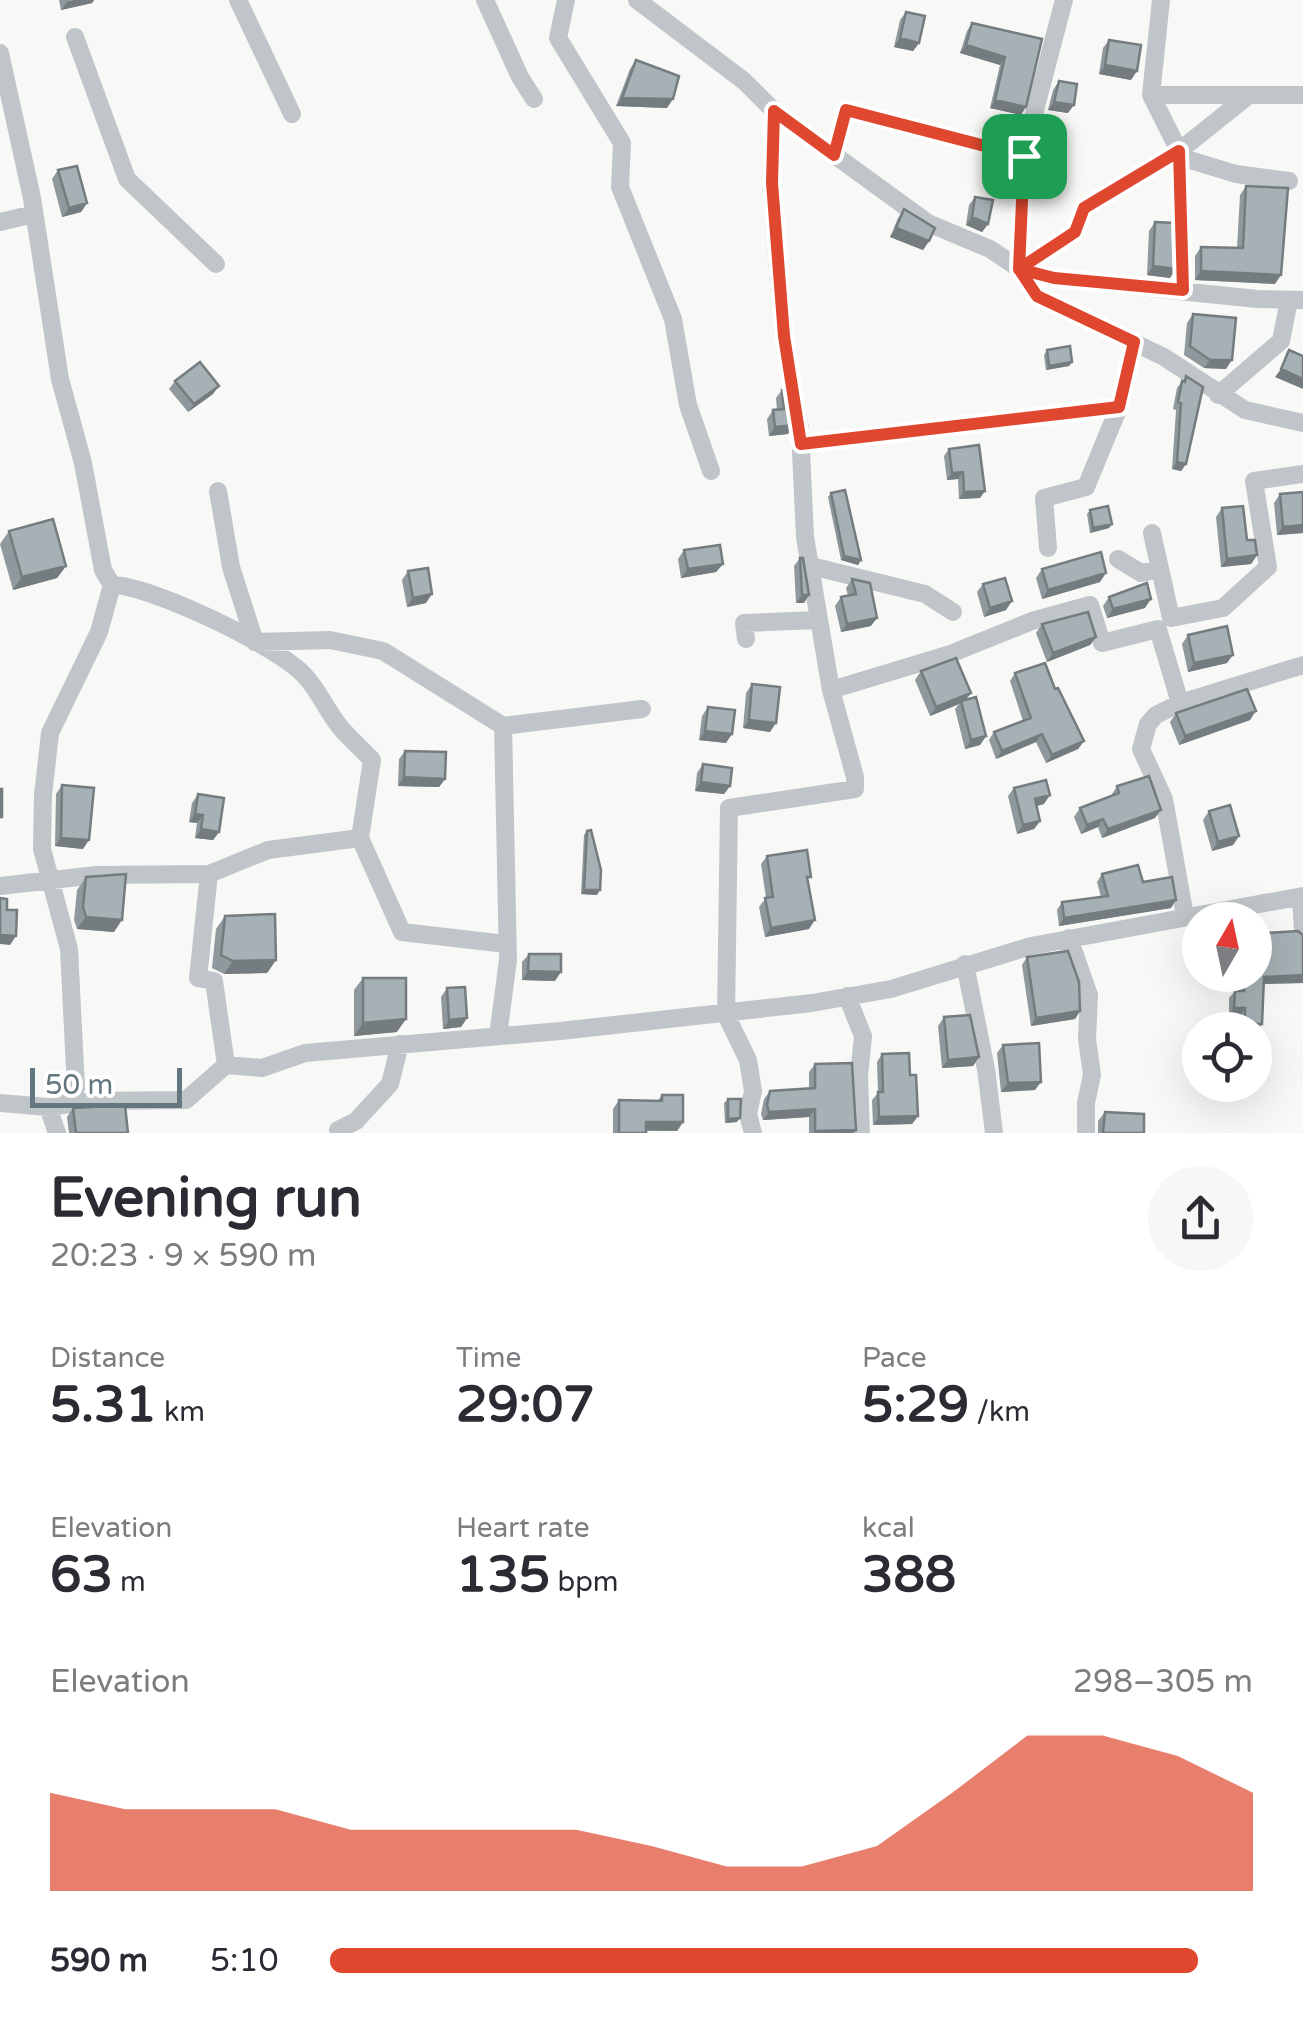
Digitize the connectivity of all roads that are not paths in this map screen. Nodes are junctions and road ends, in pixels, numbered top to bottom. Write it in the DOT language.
graph roads {
  1 [pos="238,0"];
  2 [pos="485,0"];
  3 [pos="566,0"];
  4 [pos="637,0"];
  5 [pos="1064,0"];
  6 [pos="1161,0"];
  7 [pos="75,37"];
  8 [pos="0,53"];
  9 [pos="1151,95"];
  10 [pos="1249,95"];
  11 [pos="1303,95"];
  12 [pos="534,99"];
  13 [pos="774,111"];
  14 [pos="292,114"];
  15 [pos="1179,154"];
  16 [pos="834,155"];
  17 [pos="1024,156"];
  18 [pos="1289,181"];
  19 [pos="34,214"];
  20 [pos="0,222"];
  21 [pos="216,264"];
  22 [pos="1019,269"];
  23 [pos="1183,290"];
  24 [pos="1296,300"];
  25 [pos="1134,342"];
  26 [pos="1218,395"];
  27 [pos="1119,407"];
  28 [pos="1303,423"];
  29 [pos="801,444"];
  30 [pos="712,471"];
  31 [pos="1303,474"];
  32 [pos="218,491"];
  33 [pos="1152,533"];
  34 [pos="1048,548"];
  35 [pos="1118,560"];
  36 [pos="810,566"];
  37 [pos="1160,569"];
  38 [pos="112,585"];
  39 [pos="953,612"];
  40 [pos="818,620"];
  41 [pos="1165,624"];
  42 [pos="746,638"];
  43 [pos="255,642"];
  44 [pos="1303,665"];
  45 [pos="832,690"];
  46 [pos="1180,703"];
  47 [pos="642,709"];
  48 [pos="503,726"];
  49 [pos="360,838"];
  50 [pos="208,874"];
  51 [pos="51,881"];
  52 [pos="0,886"];
  53 [pos="1302,897"];
  54 [pos="1182,902"];
  55 [pos="1271,902"];
  56 [pos="1182,917"];
  57 [pos="1303,932"];
  58 [pos="1069,938"];
  59 [pos="506,944"];
  60 [pos="965,964"];
  61 [pos="847,996"];
  62 [pos="726,1014"];
  63 [pos="498,1036"];
  64 [pos="400,1044"];
  65 [pos="226,1066"];
  66 [pos="0,1104"];
  67 [pos="67,1104"];
  68 [pos="48,1107"];
  69 [pos="338,1130"];
  70 [pos="57,1133"];
  71 [pos="754,1133"];
  72 [pos="861,1133"];
  73 [pos="994,1133"];
  74 [pos="1086,1133"];
  1 -- 14 [label="street"];
  2 -- 12 [label="street"];
  3 -- 30 [label="street"];
  4 -- 13 [label="street"];
  5 -- 17 [label="street"];
  6 -- 9 [label="street"];
  7 -- 21 [label="street"];
  8 -- 19 [label="street"];
  9 -- 10 [label="street"];
  9 -- 15 [label="street"];
  10 -- 11 [label="street"];
  10 -- 15 [label="street"];
  13 -- 16 [label="street"];
  13 -- 29 [label="street"];
  15 -- 18 [label="street"];
  15 -- 22 [label="street"];
  15 -- 23 [label="street"];
  16 -- 17 [label="street"];
  16 -- 22 [label="street"];
  17 -- 22 [label="street"];
  19 -- 20 [label="street"];
  19 -- 38 [label="street"];
  22 -- 23 [label="street"];
  22 -- 25 [label="street"];
  23 -- 24 [label="street"];
  24 -- 26 [label="street"];
  25 -- 26 [label="street"];
  25 -- 27 [label="street"];
  26 -- 28 [label="street"];
  27 -- 29 [label="street"];
  27 -- 34 [label="street"];
  29 -- 36 [label="street"];
  31 -- 41 [label="street"];
  32 -- 43 [label="street"];
  33 -- 37 [label="street"];
  35 -- 37 [label="street"];
  36 -- 39 [label="street"];
  36 -- 40 [label="street"];
  37 -- 41 [label="street"];
  38 -- 43 [label="street"];
  38 -- 51 [label="street"];
  40 -- 42 [label="street"];
  40 -- 45 [label="street"];
  41 -- 45 [label="street"];
  41 -- 46 [label="street"];
  43 -- 48 [label="street"];
  43 -- 49 [label="street"];
  44 -- 46 [label="street"];
  45 -- 62 [label="street"];
  46 -- 54 [label="street"];
  47 -- 48 [label="street"];
  48 -- 59 [label="street"];
  49 -- 50 [label="street"];
  49 -- 59 [label="street"];
  50 -- 51 [label="street"];
  50 -- 65 [label="street"];
  51 -- 52 [label="street"];
  51 -- 67 [label="street"];
  53 -- 55 [label="street"];
  53 -- 57 [label="street"];
  56 -- 58 [label="street"];
  58 -- 60 [label="street"];
  58 -- 74 [label="street"];
  59 -- 63 [label="street"];
  60 -- 61 [label="street"];
  60 -- 73 [label="street"];
  61 -- 62 [label="street"];
  61 -- 72 [label="street"];
  62 -- 63 [label="street"];
  62 -- 71 [label="street"];
  63 -- 64 [label="street"];
  64 -- 65 [label="street"];
  64 -- 69 [label="street"];
  65 -- 67 [label="street"];
  66 -- 68 [label="street"];
  67 -- 68 [label="street"];
  68 -- 70 [label="street"];
}
